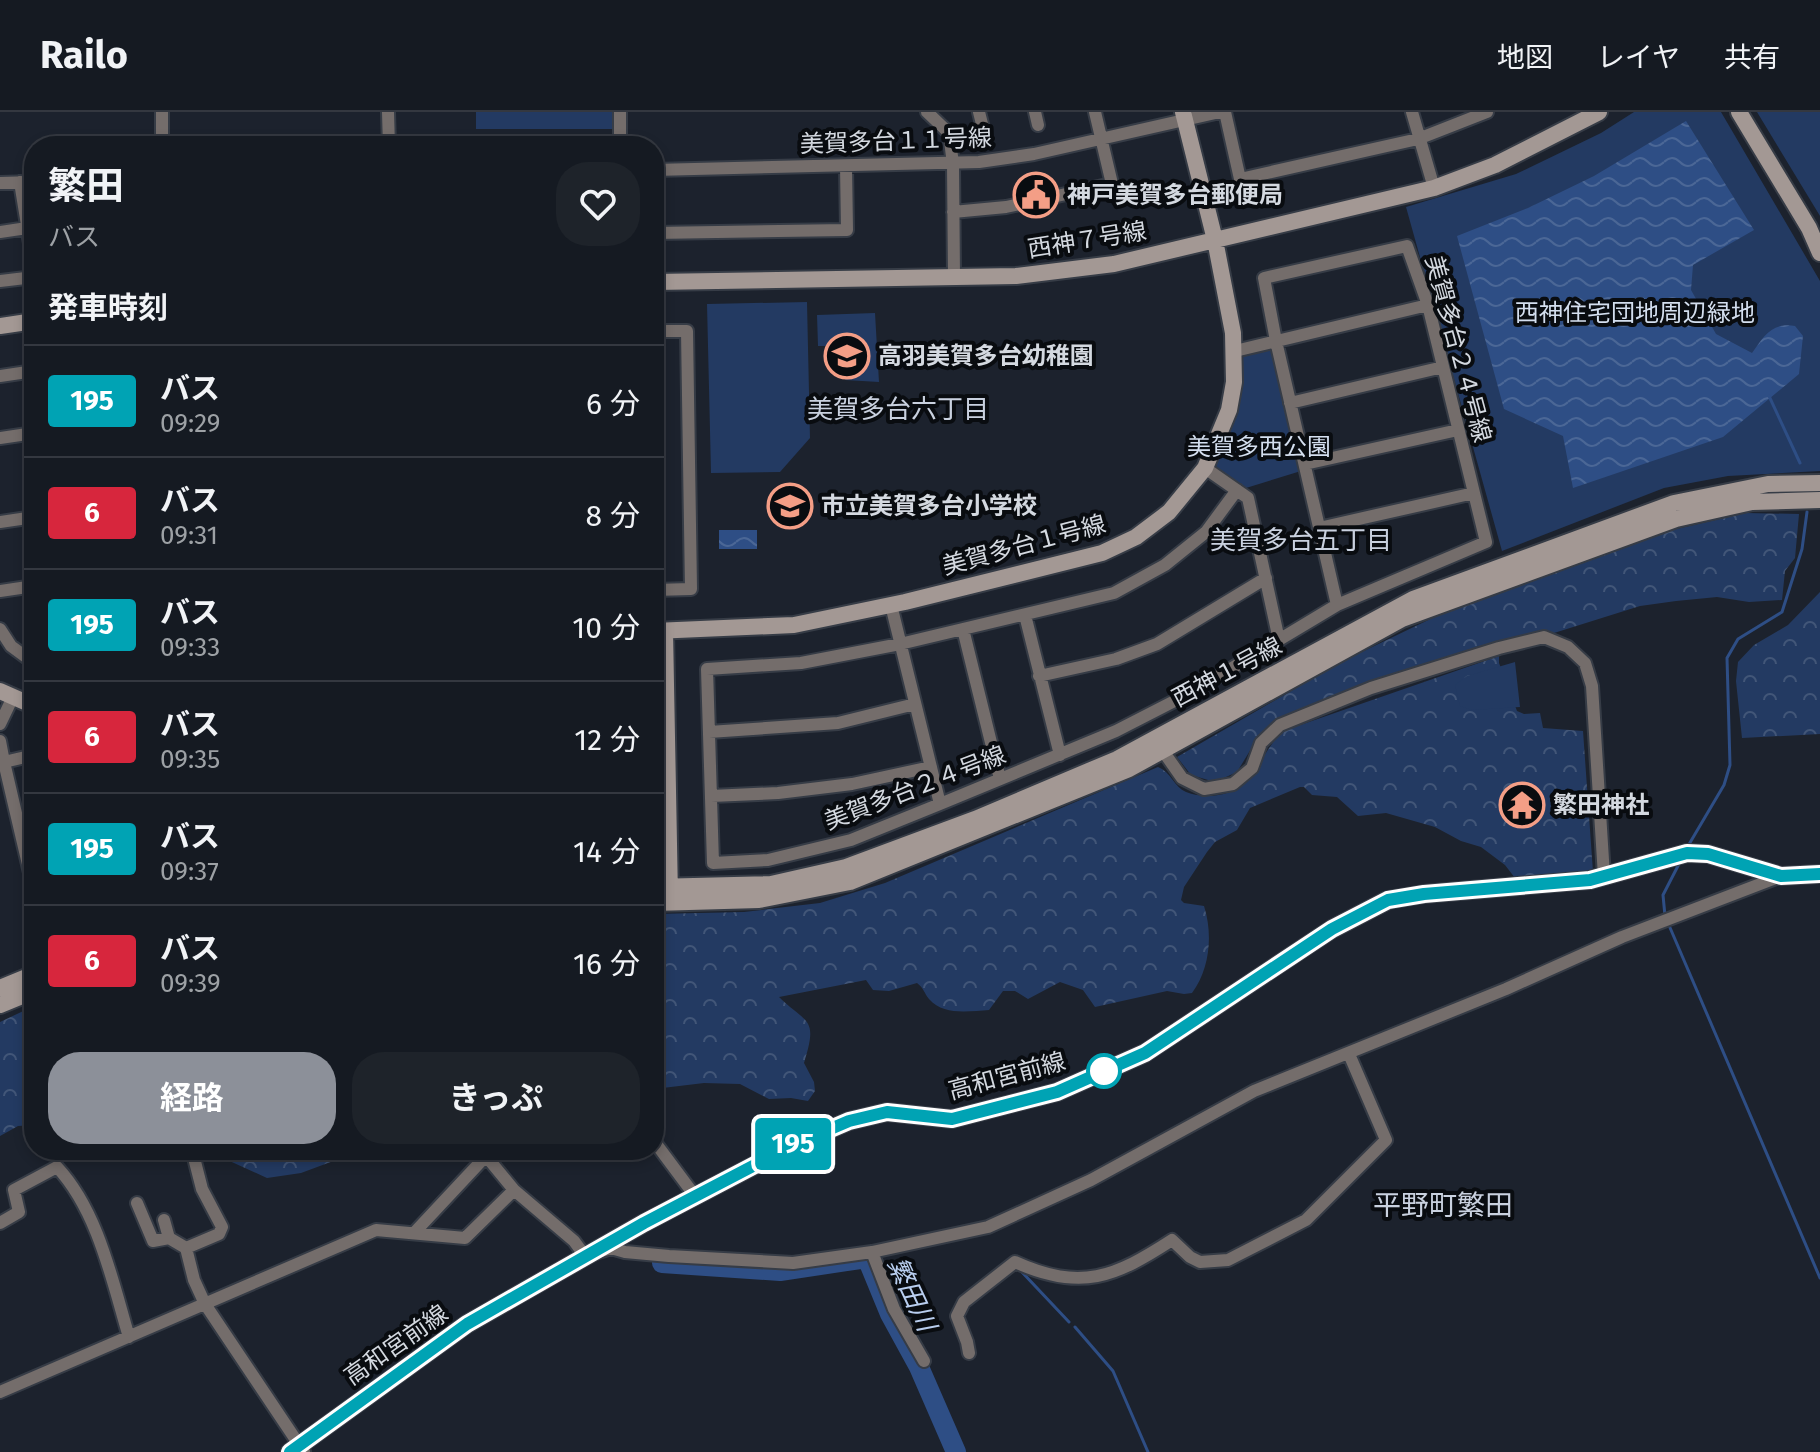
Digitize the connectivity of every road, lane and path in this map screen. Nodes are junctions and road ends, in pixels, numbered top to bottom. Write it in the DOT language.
graph roads {
  1 [pos="162,112"];
  2 [pos="388,112"];
  3 [pos="620,112"];
  4 [pos="927,112"];
  5 [pos="979,112"];
  6 [pos="1095,112"];
  7 [pos="1223,112"];
  8 [pos="1412,112"];
  9 [pos="1487,112"];
  10 [pos="1599,112"];
  11 [pos="1739,112"];
  12 [pos="1184,116"];
  13 [pos="984,132"];
  14 [pos="162,136"];
  15 [pos="389,136"];
  16 [pos="620,136"];
  17 [pos="1102,139"];
  18 [pos="1418,139"];
  19 [pos="953,164"];
  20 [pos="846,166"];
  21 [pos="664,170"];
  22 [pos="20,182"];
  23 [pos="24,182"];
  24 [pos="0,183"];
  25 [pos="1434,188"];
  26 [pos="24,208"];
  27 [pos="953,212"];
  28 [pos="24,228"];
  29 [pos="0,232"];
  30 [pos="664,233"];
  31 [pos="1215,240"];
  32 [pos="1820,253"];
  33 [pos="954,277"];
  34 [pos="24,278"];
  35 [pos="0,281"];
  36 [pos="664,282"];
  37 [pos="1428,305"];
  38 [pos="24,322"];
  39 [pos="0,326"];
  40 [pos="664,331"];
  41 [pos="1276,341"];
  42 [pos="1235,351"];
  43 [pos="1443,367"];
  44 [pos="24,372"];
  45 [pos="0,376"];
  46 [pos="1290,403"];
  47 [pos="1458,430"];
  48 [pos="24,434"];
  49 [pos="0,438"];
  50 [pos="1305,464"];
  51 [pos="1205,468"];
  52 [pos="1820,483"];
  53 [pos="1237,490"];
  54 [pos="1474,493"];
  55 [pos="1820,500"];
  56 [pos="24,518"];
  57 [pos="0,522"];
  58 [pos="1319,528"];
  59 [pos="1266,578"];
  60 [pos="24,587"];
  61 [pos="664,590"];
  62 [pos="0,591"];
  63 [pos="891,605"];
  64 [pos="1337,605"];
  65 [pos="1025,615"];
  66 [pos="0,629"];
  67 [pos="963,629"];
  68 [pos="664,631"];
  69 [pos="1279,640"];
  70 [pos="900,644"];
  71 [pos="24,656"];
  72 [pos="1039,676"];
  73 [pos="7,694"];
  74 [pos="915,704"];
  75 [pos="0,724"];
  76 [pos="709,732"];
  77 [pos="0,741"];
  78 [pos="1163,751"];
  79 [pos="1060,755"];
  80 [pos="24,757"];
  81 [pos="4,762"];
  82 [pos="931,767"];
  83 [pos="1000,779"];
  84 [pos="711,796"];
  85 [pos="940,804"];
  86 [pos="24,847"];
  87 [pos="1820,874"];
  88 [pos="1604,876"];
  89 [pos="1781,876"];
  90 [pos="664,895"];
  91 [pos="664,895"];
  92 [pos="24,978"];
  93 [pos="0,988"];
  94 [pos="24,995"];
  95 [pos="0,1005"];
  96 [pos="1349,1054"];
  97 [pos="664,1154"];
  98 [pos="195,1160"];
  99 [pos="478,1160"];
  100 [pos="490,1160"];
  101 [pos="514,1190"];
  102 [pos="695,1196"];
  103 [pos="137,1203"];
  104 [pos="164,1220"];
  105 [pos="0,1223"];
  106 [pos="414,1233"];
  107 [pos="169,1238"];
  108 [pos="186,1248"];
  109 [pos="872,1252"];
  110 [pos="585,1256"];
  111 [pos="205,1304"];
  112 [pos="129,1337"];
  113 [pos="969,1353"];
  114 [pos="924,1361"];
  115 [pos="0,1392"];
  116 [pos="298,1450"];
  1 -- 14 [label="street"];
  2 -- 15 [label="street"];
  3 -- 16 [label="street"];
  4 -- 19 [label="street"];
  5 -- 13 [label="street"];
  6 -- 17 [label="street"];
  7 -- 12 [label="street, 美賀多台１１号線"];
  7 -- 18 [label="street"];
  8 -- 18 [label="street"];
  9 -- 18 [label="street"];
  10 -- 25 [label="street, 西神７号線"];
  11 -- 32 [label="street"];
  12 -- 17 [label="street, 美賀多台１１号線"];
  12 -- 31 [label="street, 美賀多台１号線"];
  17 -- 19 [label="street, 美賀多台１１号線"];
  17 -- 27 [label="street"];
  18 -- 25 [label="street"];
  19 -- 20 [label="street, 美賀多台１１号線"];
  19 -- 27 [label="street"];
  20 -- 21 [label="street, 美賀多台１１号線"];
  20 -- 30 [label="street"];
  22 -- 23 [label="street"];
  22 -- 24 [label="street"];
  22 -- 26 [label="street"];
  25 -- 31 [label="street, 西神７号線"];
  27 -- 33 [label="street"];
  28 -- 29 [label="street"];
  31 -- 33 [label="street, 西神７号線"];
  31 -- 42 [label="street, 美賀多台１号線"];
  33 -- 36 [label="street, 西神７号線"];
  34 -- 35 [label="street"];
  37 -- 41 [label="street"];
  37 -- 41 [label="street, 美賀多台２４号線"];
  37 -- 43 [label="street, 美賀多台２４号線"];
  38 -- 39 [label="street"];
  40 -- 61 [label="street"];
  41 -- 42 [label="street"];
  41 -- 46 [label="street, 美賀多台２４号線"];
  42 -- 51 [label="street, 美賀多台１号線"];
  43 -- 46 [label="street"];
  43 -- 47 [label="street, 美賀多台２４号線"];
  44 -- 45 [label="street"];
  46 -- 50 [label="street, 美賀多台２４号線"];
  47 -- 50 [label="street"];
  47 -- 54 [label="street, 美賀多台２４号線"];
  48 -- 49 [label="street"];
  50 -- 58 [label="street, 美賀多台２４号線"];
  51 -- 53 [label="street"];
  51 -- 63 [label="street, 美賀多台１号線"];
  52 -- 90 [label="street, 西神１号線"];
  53 -- 59 [label="street"];
  53 -- 65 [label="street, 美賀多台２４号線"];
  54 -- 58 [label="street"];
  54 -- 64 [label="street, 美賀多台２４号線"];
  55 -- 78 [label="street, 西神１号線"];
  56 -- 57 [label="street"];
  58 -- 64 [label="street, 美賀多台２４号線"];
  59 -- 69 [label="street"];
  59 -- 72 [label="street"];
  60 -- 62 [label="street"];
  63 -- 68 [label="street, 美賀多台１号線"];
  63 -- 70 [label="street"];
  64 -- 69 [label="street, 美賀多台２４号線"];
  65 -- 67 [label="street, 美賀多台２４号線"];
  65 -- 72 [label="street"];
  66 -- 71 [label="street"];
  67 -- 70 [label="street, 美賀多台２４号線"];
  67 -- 83 [label="street"];
  69 -- 79 [label="street, 美賀多台２４号線"];
  70 -- 74 [label="street"];
  70 -- 76 [label="street, 美賀多台２４号線"];
  72 -- 79 [label="street"];
  73 -- 75 [label="street"];
  74 -- 76 [label="street"];
  74 -- 82 [label="street"];
  76 -- 84 [label="street, 美賀多台２４号線"];
  77 -- 81 [label="street"];
  78 -- 88 [label="street"];
  78 -- 91 [label="street, 西神１号線"];
  79 -- 83 [label="street, 美賀多台２４号線"];
  80 -- 81 [label="street"];
  81 -- 86 [label="street"];
  82 -- 84 [label="street"];
  82 -- 85 [label="street"];
  83 -- 85 [label="street, 美賀多台２４号線"];
  84 -- 85 [label="street, 美賀多台２４号線"];
  87 -- 89 [label="street, 高和宮前線"];
  88 -- 89 [label="street, 高和宮前線"];
  88 -- 102 [label="street, 高和宮前線"];
  89 -- 96 [label="street"];
  92 -- 93 [label="street"];
  94 -- 95 [label="street"];
  96 -- 109 [label="street"];
  96 -- 113 [label="street"];
  97 -- 102 [label="street"];
  98 -- 108 [label="street"];
  99 -- 106 [label="street"];
  100 -- 101 [label="street"];
  101 -- 106 [label="street"];
  101 -- 110 [label="street"];
  102 -- 110 [label="street, 高和宮前線"];
  103 -- 107 [label="street"];
  104 -- 107 [label="street"];
  105 -- 112 [label="street"];
  106 -- 111 [label="street"];
  107 -- 108 [label="street"];
  108 -- 111 [label="street"];
  109 -- 110 [label="street"];
  109 -- 114 [label="street"];
  110 -- 116 [label="street, 高和宮前線"];
  111 -- 112 [label="street"];
  111 -- 116 [label="street"];
  112 -- 115 [label="street"];
}
